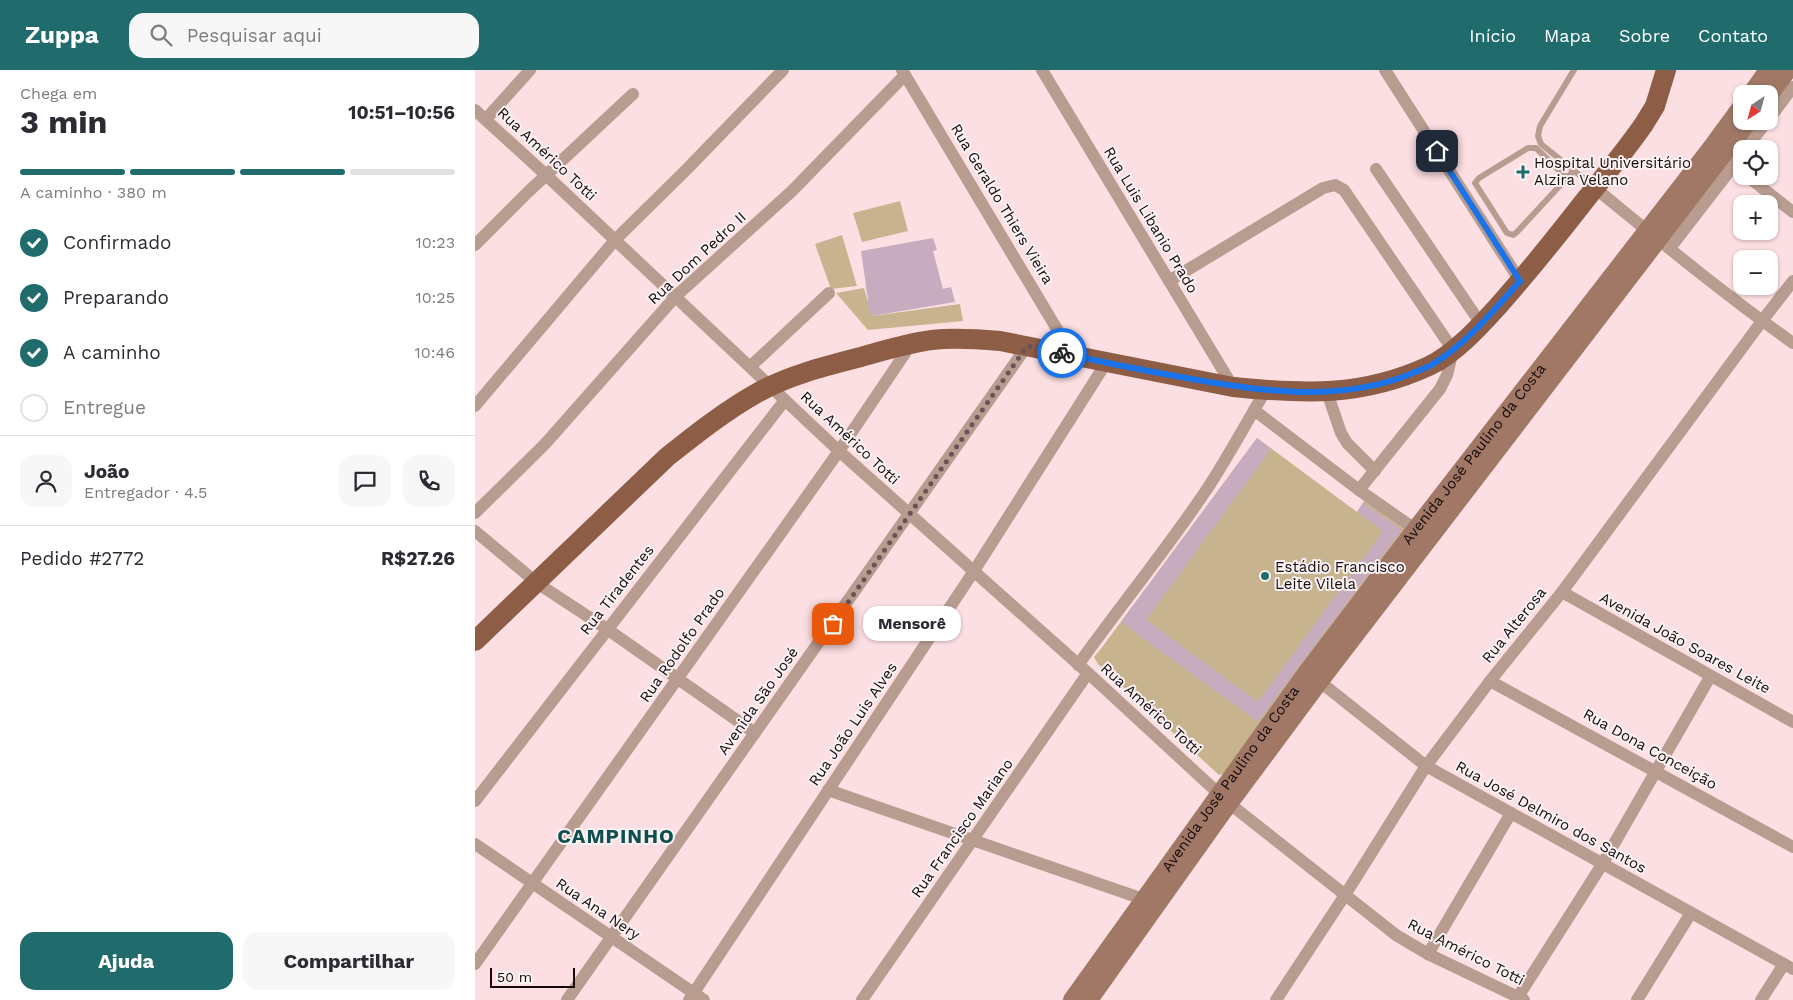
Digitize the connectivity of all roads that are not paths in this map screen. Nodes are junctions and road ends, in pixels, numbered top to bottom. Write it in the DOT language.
graph roads {
  1 [pos="530,70"];
  2 [pos="783,70"];
  3 [pos="1042,70"];
  4 [pos="1385,70"];
  5 [pos="1574,70"];
  6 [pos="1666,70"];
  7 [pos="1768,70"];
  8 [pos="903,72"];
  9 [pos="1789,75"];
  10 [pos="1757,85"];
  11 [pos="1778,86"];
  12 [pos="633,94"];
  13 [pos="1778,99"];
  14 [pos="475,110"];
  15 [pos="486,120"];
  16 [pos="1736,130"];
  17 [pos="1745,130"];
  18 [pos="1730,160"];
  19 [pos="1376,169"];
  20 [pos="1574,170"];
  21 [pos="547,175"];
  22 [pos="1567,178"];
  23 [pos="1758,185"];
  24 [pos="1595,188"];
  25 [pos="1793,212"];
  26 [pos="1658,239"];
  27 [pos="615,240"];
  28 [pos="475,245"];
  29 [pos="1169,281"];
  30 [pos="1520,281"];
  31 [pos="1793,282"];
  32 [pos="829,293"];
  33 [pos="675,296"];
  34 [pos="1762,321"];
  35 [pos="1481,324"];
  36 [pos="911,343"];
  37 [pos="1793,344"];
  38 [pos="1027,346"];
  39 [pos="1453,350"];
  40 [pos="1073,356"];
  41 [pos="1106,363"];
  42 [pos="751,366"];
  43 [pos="770,386"];
  44 [pos="1233,387"];
  45 [pos="1266,390"];
  46 [pos="1327,392"];
  47 [pos="785,400"];
  48 [pos="475,406"];
  49 [pos="1254,410"];
  50 [pos="839,451"];
  51 [pos="1375,470"];
  52 [pos="1359,490"];
  53 [pos="475,513"];
  54 [pos="910,514"];
  55 [pos="475,531"];
  56 [pos="1422,534"];
  57 [pos="974,571"];
  58 [pos="537,583"];
  59 [pos="1562,592"];
  60 [pos="607,629"];
  61 [pos="475,641"];
  62 [pos="1083,669"];
  63 [pos="1313,677"];
  64 [pos="1710,677"];
  65 [pos="678,680"];
  66 [pos="1490,681"];
  67 [pos="1793,722"];
  68 [pos="755,733"];
  69 [pos="1426,766"];
  70 [pos="1656,770"];
  71 [pos="828,790"];
  72 [pos="1224,799"];
  73 [pos="475,800"];
  74 [pos="1511,813"];
  75 [pos="974,840"];
  76 [pos="475,844"];
  77 [pos="1793,847"];
  78 [pos="1603,863"];
  79 [pos="532,883"];
  80 [pos="1345,895"];
  81 [pos="1149,903"];
  82 [pos="1691,913"];
  83 [pos="611,937"];
  84 [pos="1429,954"];
  85 [pos="475,964"];
  86 [pos="1788,967"];
  87 [pos="696,998"];
  88 [pos="1521,999"];
  89 [pos="567,1000"];
  90 [pos="862,1000"];
  91 [pos="1072,1000"];
  92 [pos="1089,1000"];
  93 [pos="1276,1000"];
  94 [pos="1637,1000"];
  95 [pos="1761,1000"];
  1 -- 15 [label="street"];
  2 -- 27 [label="street"];
  3 -- 29 [label="street, Rua Luis Libanio Prado"];
  4 -- 30 [label="street"];
  5 -- 20 [label="lane"];
  6 -- 24 [label="main road"];
  7 -- 10 [label="main road"];
  8 -- 33 [label="street, Rua Dom Pedro II"];
  8 -- 40 [label="street, Rua Geraldo Thiers Vieira"];
  9 -- 11 [label="main road"];
  9 -- 13 [label="street"];
  12 -- 21 [label="street"];
  14 -- 15 [label="street, Rua Américo Totti"];
  15 -- 21 [label="street, Rua Américo Totti"];
  16 -- 18 [label="main road, Avenida José Paulino da Costa"];
  17 -- 18 [label="main road, Avenida José Paulino da Costa"];
  18 -- 26 [label="main road, Avenida José Paulino da Costa"];
  18 -- 26 [label="street"];
  19 -- 35 [label="street"];
  20 -- 22 [label="lane"];
  20 -- 24 [label="lane"];
  21 -- 27 [label="street, Rua Américo Totti"];
  21 -- 28 [label="street"];
  22 -- 22 [label="lane"];
  23 -- 25 [label="street"];
  24 -- 26 [label="street"];
  24 -- 30 [label="main road"];
  26 -- 34 [label="street"];
  26 -- 56 [label="main road, Avenida José Paulino da Costa"];
  27 -- 33 [label="street, Rua Américo Totti"];
  27 -- 48 [label="street"];
  29 -- 39 [label="street"];
  29 -- 44 [label="street, Rua Luis Libanio Prado"];
  30 -- 35 [label="main road"];
  31 -- 34 [label="street, Rua Alterosa"];
  32 -- 42 [label="street"];
  33 -- 42 [label="street, Rua Américo Totti"];
  33 -- 53 [label="street, Rua Dom Pedro II"];
  34 -- 37 [label="street"];
  34 -- 59 [label="street, Rua Alterosa"];
  35 -- 39 [label="main road"];
  36 -- 38 [label="main road"];
  36 -- 43 [label="main road"];
  36 -- 50 [label="street, Rua Rodolfo Prado"];
  38 -- 40 [label="main road"];
  38 -- 54 [label="street, Avenida São José"];
  39 -- 46 [label="main road"];
  39 -- 51 [label="street"];
  40 -- 41 [label="main road"];
  41 -- 44 [label="main road"];
  41 -- 57 [label="street, Rua João Luis Alves"];
  42 -- 43 [label="street, Rua Américo Totti"];
  43 -- 47 [label="street, Rua Américo Totti"];
  43 -- 58 [label="main road"];
  44 -- 45 [label="main road"];
  45 -- 46 [label="main road"];
  45 -- 49 [label="street, Rua Francisco Mariano"];
  46 -- 51 [label="street"];
  47 -- 50 [label="street, Rua Américo Totti"];
  47 -- 60 [label="street, Rua Tiradentes"];
  49 -- 52 [label="street"];
  49 -- 62 [label="street, Rua Francisco Mariano"];
  50 -- 54 [label="street, Rua Américo Totti"];
  50 -- 65 [label="street, Rua Rodolfo Prado"];
  51 -- 52 [label="street"];
  52 -- 56 [label="street"];
  54 -- 57 [label="street, Rua Américo Totti"];
  54 -- 68 [label="street, Avenida São José"];
  55 -- 58 [label="street"];
  56 -- 63 [label="main road, Avenida José Paulino da Costa"];
  57 -- 62 [label="street, Rua Américo Totti"];
  57 -- 71 [label="street, Rua João Luis Alves"];
  58 -- 60 [label="street"];
  58 -- 61 [label="main road"];
  59 -- 64 [label="street, Avenida João Soares Leite"];
  59 -- 66 [label="street, Rua Alterosa"];
  60 -- 65 [label="street"];
  60 -- 73 [label="street, Rua Tiradentes"];
  62 -- 72 [label="street, Rua Américo Totti"];
  62 -- 75 [label="street, Rua Francisco Mariano"];
  63 -- 69 [label="street, Rua José Delmiro dos Santos"];
  63 -- 72 [label="main road, Avenida José Paulino da Costa"];
  64 -- 67 [label="street, Avenida João Soares Leite"];
  64 -- 70 [label="street"];
  65 -- 68 [label="street"];
  65 -- 79 [label="street, Rua Rodolfo Prado"];
  66 -- 69 [label="street, Rua Alterosa"];
  66 -- 70 [label="street, Rua Dona Conceição"];
  68 -- 83 [label="street, Avenida São José"];
  69 -- 74 [label="street, Rua José Delmiro dos Santos"];
  69 -- 80 [label="street, Rua Alterosa"];
  70 -- 77 [label="street, Rua Dona Conceição"];
  70 -- 78 [label="street"];
  71 -- 75 [label="street"];
  71 -- 87 [label="street, Rua João Luis Alves"];
  72 -- 80 [label="street, Rua Américo Totti"];
  72 -- 81 [label="main road, Avenida José Paulino da Costa"];
  74 -- 78 [label="street, Rua José Delmiro dos Santos"];
  74 -- 84 [label="street"];
  75 -- 81 [label="street"];
  75 -- 90 [label="street, Rua Francisco Mariano"];
  76 -- 79 [label="street, Rua Ana Nery"];
  78 -- 82 [label="street, Rua José Delmiro dos Santos"];
  78 -- 88 [label="street"];
  79 -- 83 [label="street, Rua Ana Nery"];
  79 -- 85 [label="street, Rua Rodolfo Prado"];
  80 -- 84 [label="street, Rua Américo Totti"];
  80 -- 93 [label="street, Rua Alterosa"];
  81 -- 91 [label="main road, Avenida José Paulino da Costa"];
  81 -- 92 [label="main road, Avenida José Paulino da Costa"];
  82 -- 86 [label="street, Rua José Delmiro dos Santos"];
  82 -- 94 [label="street"];
  83 -- 87 [label="street, Rua Ana Nery"];
  83 -- 89 [label="street, Avenida São José"];
  84 -- 88 [label="street, Rua Américo Totti"];
  86 -- 95 [label="street"];
}
